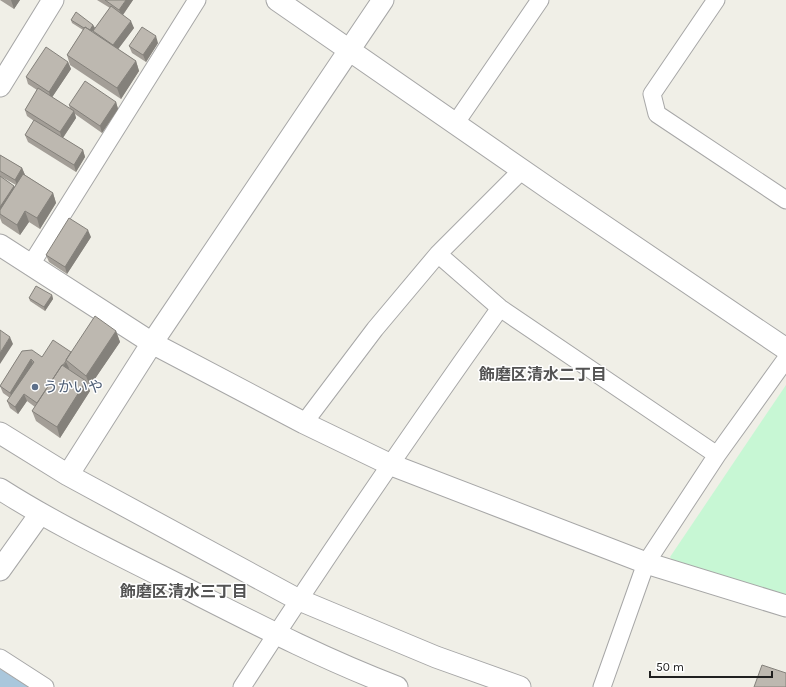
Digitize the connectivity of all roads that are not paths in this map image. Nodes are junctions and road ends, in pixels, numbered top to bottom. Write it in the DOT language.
graph roads {
  1 [pos="53,0"];
  2 [pos="197,0"];
  3 [pos="277,0"];
  4 [pos="383,0"];
  5 [pos="540,0"];
  6 [pos="716,0"];
  7 [pos="349,49"];
  8 [pos="0,86"];
  9 [pos="455,124"];
  10 [pos="523,169"];
  11 [pos="786,200"];
  12 [pos="0,245"];
  13 [pos="438,254"];
  14 [pos="30,266"];
  15 [pos="500,308"];
  16 [pos="152,343"];
  17 [pos="786,349"];
  18 [pos="786,359"];
  19 [pos="304,423"];
  20 [pos="0,433"];
  21 [pos="717,455"];
  22 [pos="389,464"];
  23 [pos="68,475"];
  24 [pos="0,488"];
  25 [pos="40,514"];
  26 [pos="646,563"];
  27 [pos="0,570"];
  28 [pos="297,599"];
  29 [pos="786,606"];
  30 [pos="276,634"];
  31 [pos="0,658"];
  32 [pos="45,687"];
  33 [pos="242,687"];
  34 [pos="397,687"];
  35 [pos="520,687"];
  36 [pos="602,687"];
  1 -- 8 [label="street"];
  2 -- 14 [label="street"];
  3 -- 7 [label="street"];
  4 -- 7 [label="street"];
  5 -- 9 [label="street"];
  6 -- 11 [label="street"];
  7 -- 9 [label="street"];
  7 -- 16 [label="street"];
  9 -- 10 [label="street"];
  10 -- 13 [label="street"];
  10 -- 17 [label="street"];
  12 -- 14 [label="street"];
  13 -- 15 [label="street"];
  13 -- 19 [label="street"];
  14 -- 16 [label="street"];
  15 -- 21 [label="street"];
  15 -- 22 [label="street"];
  16 -- 19 [label="street"];
  16 -- 23 [label="street"];
  18 -- 21 [label="street"];
  19 -- 22 [label="street"];
  20 -- 23 [label="street"];
  21 -- 26 [label="street"];
  22 -- 26 [label="street"];
  22 -- 28 [label="street"];
  23 -- 28 [label="street"];
  24 -- 25 [label="street"];
  25 -- 27 [label="street"];
  25 -- 30 [label="street"];
  26 -- 29 [label="street"];
  26 -- 36 [label="street"];
  28 -- 30 [label="street"];
  28 -- 35 [label="street"];
  30 -- 33 [label="street"];
  30 -- 34 [label="street"];
  31 -- 32 [label="street"];
}
